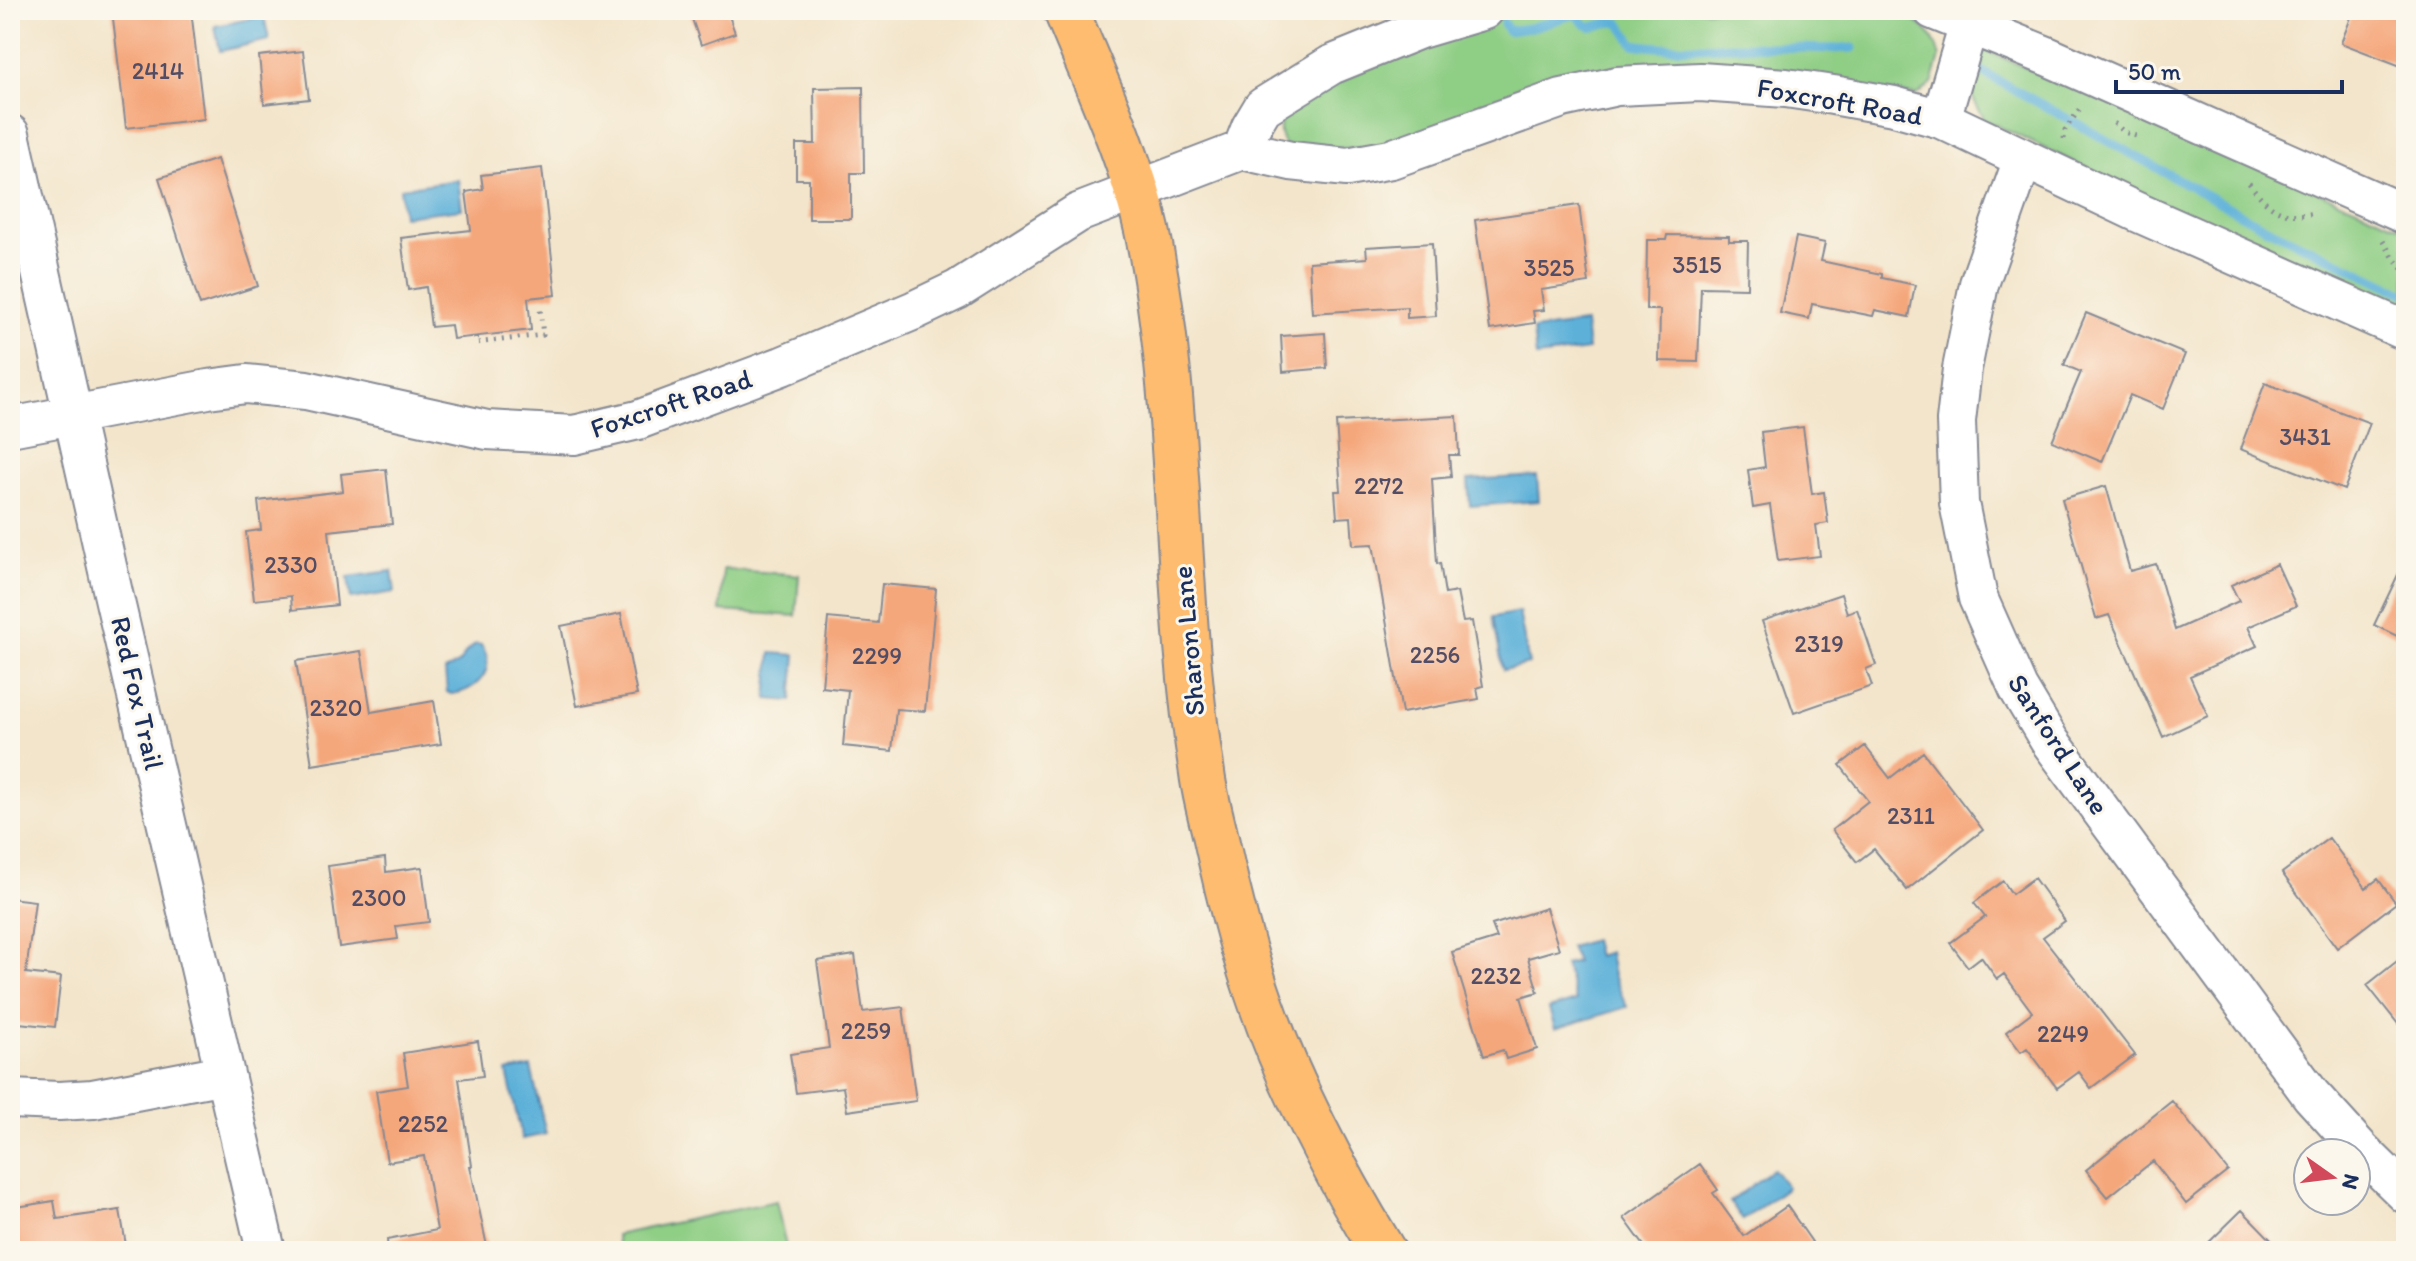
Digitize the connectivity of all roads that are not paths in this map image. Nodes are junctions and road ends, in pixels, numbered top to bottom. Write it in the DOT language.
graph roads {
  1 [pos="1066,10"];
  2 [pos="1484,10"];
  3 [pos="1933,10"];
  4 [pos="1969,24"];
  5 [pos="1941,119"];
  6 [pos="10,134"];
  7 [pos="1242,150"];
  8 [pos="2023,159"];
  9 [pos="1136,190"];
  10 [pos="2406,215"];
  11 [pos="2406,331"];
  12 [pos="73,414"];
  13 [pos="10,427"];
  14 [pos="224,1074"];
  15 [pos="10,1099"];
  16 [pos="2406,1194"];
  17 [pos="266,1251"];
  18 [pos="1383,1251"];
  1 -- 9 [label="main road, Sharon Lane"];
  2 -- 7 [label="street"];
  3 -- 4 [label="street"];
  4 -- 5 [label="street"];
  4 -- 10 [label="street"];
  5 -- 7 [label="street, Foxcroft Road"];
  5 -- 8 [label="street, Foxcroft Road"];
  6 -- 12 [label="street, Red Fox Trail"];
  7 -- 9 [label="street, Foxcroft Road"];
  8 -- 11 [label="street, Foxcroft Road"];
  8 -- 16 [label="street, Sanford Lane"];
  9 -- 12 [label="street, Foxcroft Road"];
  9 -- 18 [label="main road, Sharon Lane"];
  12 -- 13 [label="street, Foxcroft Road"];
  12 -- 14 [label="street, Red Fox Trail"];
  14 -- 15 [label="street"];
  14 -- 17 [label="street, Red Fox Trail"];
}
